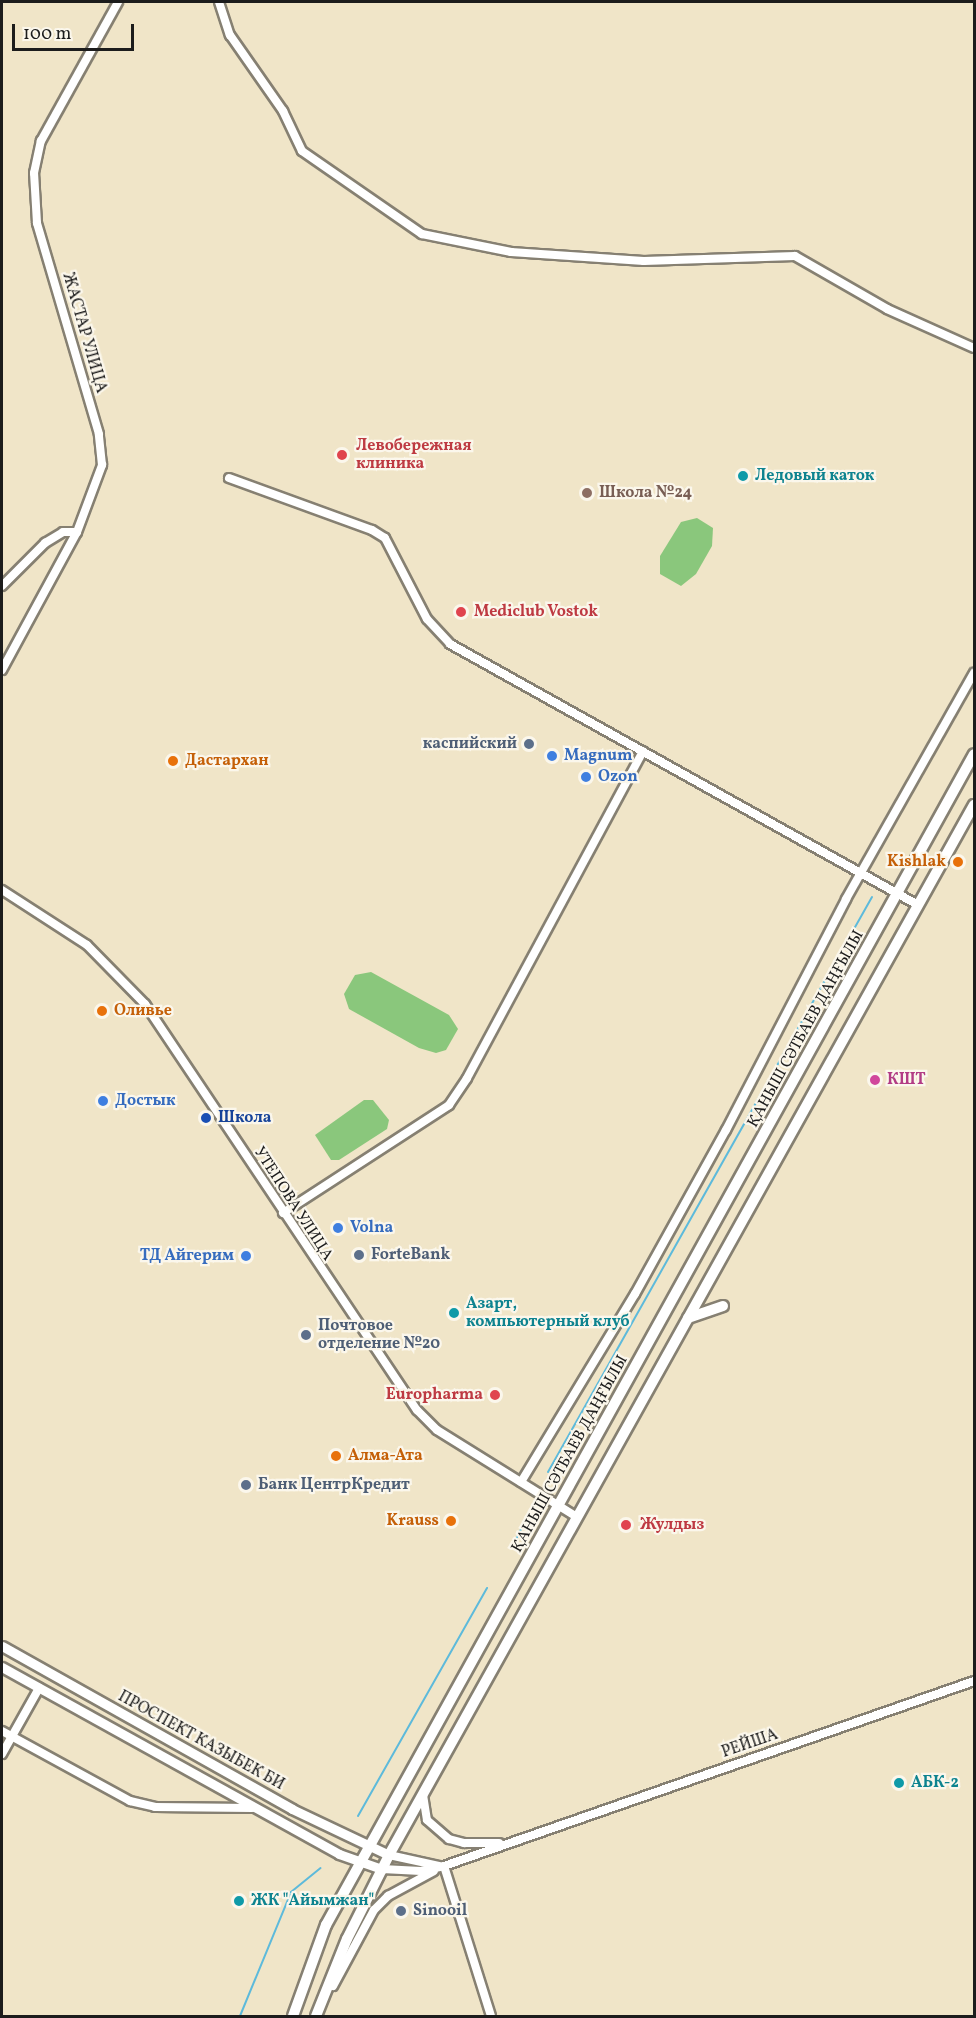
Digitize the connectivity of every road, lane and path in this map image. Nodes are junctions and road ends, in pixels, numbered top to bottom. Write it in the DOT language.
graph roads {
  1 [pos="118,2"];
  2 [pos="219,2"];
  3 [pos="973,345"];
  4 [pos="229,478"];
  5 [pos="77,532"];
  6 [pos="2,586"];
  7 [pos="2,670"];
  8 [pos="975,674"];
  9 [pos="643,751"];
  10 [pos="975,754"];
  11 [pos="975,805"];
  12 [pos="861,872"];
  13 [pos="2,890"];
  14 [pos="899,892"];
  15 [pos="918,905"];
  16 [pos="283,1213"];
  17 [pos="723,1306"];
  18 [pos="688,1318"];
  19 [pos="521,1482"];
  20 [pos="558,1505"];
  21 [pos="577,1517"];
  22 [pos="2,1646"];
  23 [pos="2,1667"];
  24 [pos="975,1681"];
  25 [pos="39,1688"];
  26 [pos="2,1731"];
  27 [pos="11,1737"];
  28 [pos="2,1754"];
  29 [pos="423,1794"];
  30 [pos="252,1808"];
  31 [pos="509,1843"];
  32 [pos="367,1848"];
  33 [pos="389,1855"];
  34 [pos="359,1863"];
  35 [pos="444,1866"];
  36 [pos="382,1869"];
  37 [pos="293,2016"];
  38 [pos="316,2016"];
  39 [pos="491,2016"];
  1 -- 5 [label="street, ЖАСТАР УЛИЦА"];
  2 -- 3 [label="street"];
  4 -- 9 [label="street"];
  5 -- 6 [label="street"];
  5 -- 7 [label="street, ЖАСТАР УЛИЦА"];
  8 -- 12 [label="street"];
  9 -- 12 [label="street"];
  9 -- 16 [label="street"];
  10 -- 14 [label="main road, ҚАНЫШ СӘТБАЕВ ДАҢҒЫЛЫ"];
  11 -- 15 [label="main road"];
  12 -- 14 [label="street"];
  12 -- 19 [label="street"];
  13 -- 16 [label="street, УТЕПОВА УЛИЦА"];
  14 -- 15 [label="street"];
  14 -- 20 [label="main road, ҚАНЫШ СӘТБАЕВ ДАҢҒЫЛЫ"];
  15 -- 18 [label="main road"];
  16 -- 19 [label="street, УТЕПОВА УЛИЦА"];
  17 -- 18 [label="main road"];
  18 -- 21 [label="main road"];
  19 -- 20 [label="street, УТЕПОВА УЛИЦА"];
  20 -- 21 [label="street, УТЕПОВА УЛИЦА"];
  20 -- 32 [label="main road, ҚАНЫШ СӘТБАЕВ ДАҢҒЫЛЫ"];
  21 -- 29 [label="main road"];
  22 -- 32 [label="street, ПРОСПЕКТ КАЗЫБЕК БИ"];
  23 -- 25 [label="street, ПРОСПЕКТ КАЗЫБЕК БИ"];
  24 -- 31 [label="street, РЕЙША"];
  25 -- 27 [label="street"];
  25 -- 30 [label="street, ПРОСПЕКТ КАЗЫБЕК БИ"];
  26 -- 27 [label="street"];
  27 -- 28 [label="street"];
  27 -- 30 [label="street"];
  29 -- 31 [label="street"];
  29 -- 33 [label="main road"];
  30 -- 34 [label="street, ПРОСПЕКТ КАЗЫБЕК БИ"];
  31 -- 35 [label="street"];
  32 -- 33 [label="street, ПРОСПЕКТ КАЗЫБЕК БИ"];
  32 -- 34 [label="main road, ҚАНЫШ СӘТБАЕВ ДАҢҒЫЛЫ"];
  33 -- 35 [label="street"];
  33 -- 36 [label="main road"];
  34 -- 36 [label="street, ПРОСПЕКТ КАЗЫБЕК БИ"];
  34 -- 37 [label="main road, ҚАНЫШ СӘТБАЕВ ДАҢҒЫЛЫ"];
  35 -- 36 [label="street"];
  35 -- 38 [label="street"];
  35 -- 39 [label="street"];
  36 -- 38 [label="main road"];
}
